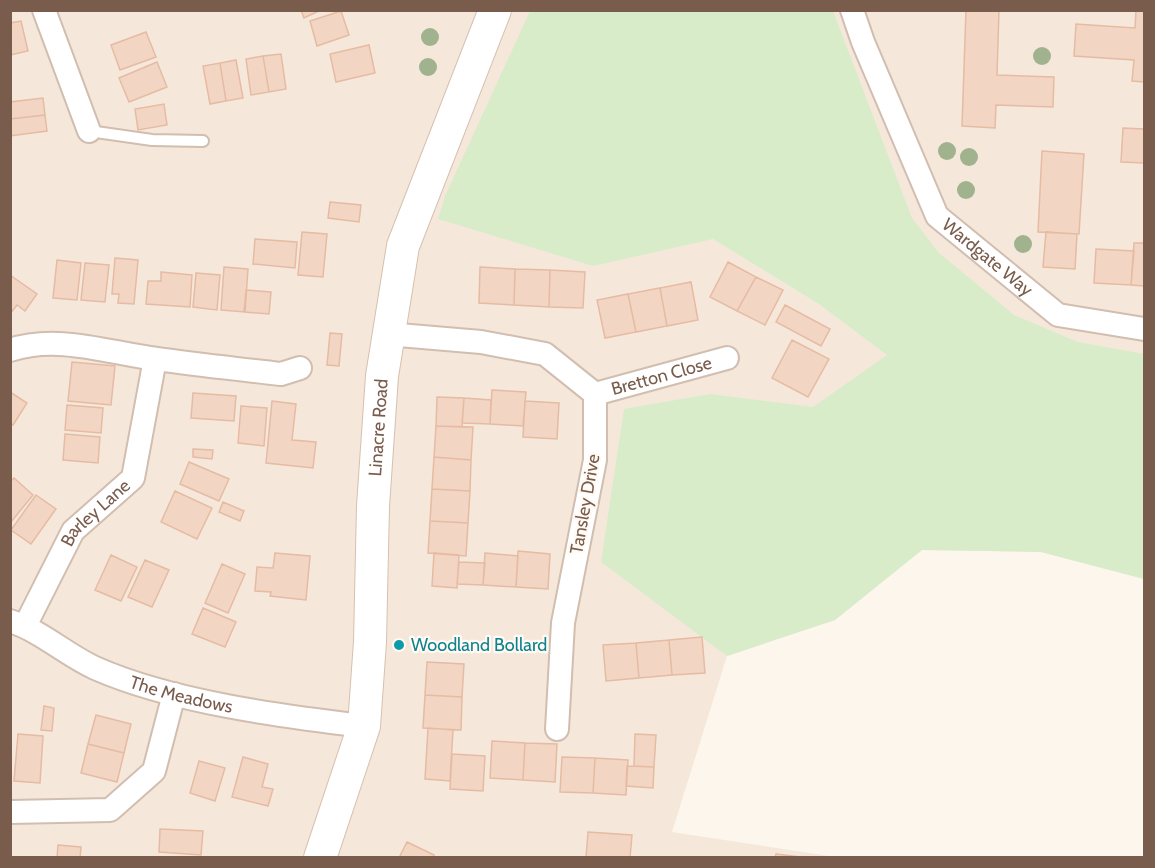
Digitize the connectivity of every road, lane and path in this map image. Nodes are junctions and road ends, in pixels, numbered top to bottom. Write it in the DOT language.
graph roads {
  1 [pos="44,10"];
  2 [pos="852,10"];
  3 [pos="487,13"];
  4 [pos="89,131"];
  5 [pos="203,141"];
  6 [pos="1144,329"];
  7 [pos="387,334"];
  8 [pos="10,350"];
  9 [pos="727,358"];
  10 [pos="155,359"];
  11 [pos="300,368"];
  12 [pos="595,394"];
  13 [pos="18,623"];
  14 [pos="174,694"];
  15 [pos="364,726"];
  16 [pos="557,729"];
  17 [pos="10,812"];
  18 [pos="320,858"];
  1 -- 4 [label="street"];
  2 -- 6 [label="street, Wardgate Way"];
  3 -- 7 [label="street, Linacre Road"];
  4 -- 5 [label="lane"];
  7 -- 12 [label="street"];
  7 -- 15 [label="street, Linacre Road"];
  8 -- 10 [label="street"];
  9 -- 12 [label="street, Bretton Close"];
  10 -- 11 [label="street"];
  10 -- 13 [label="street, Barley Lane"];
  12 -- 16 [label="street, Tansley Drive"];
  13 -- 14 [label="street, The Meadows"];
  14 -- 15 [label="street, The Meadows"];
  14 -- 17 [label="street"];
  15 -- 18 [label="street, Linacre Road"];
}
